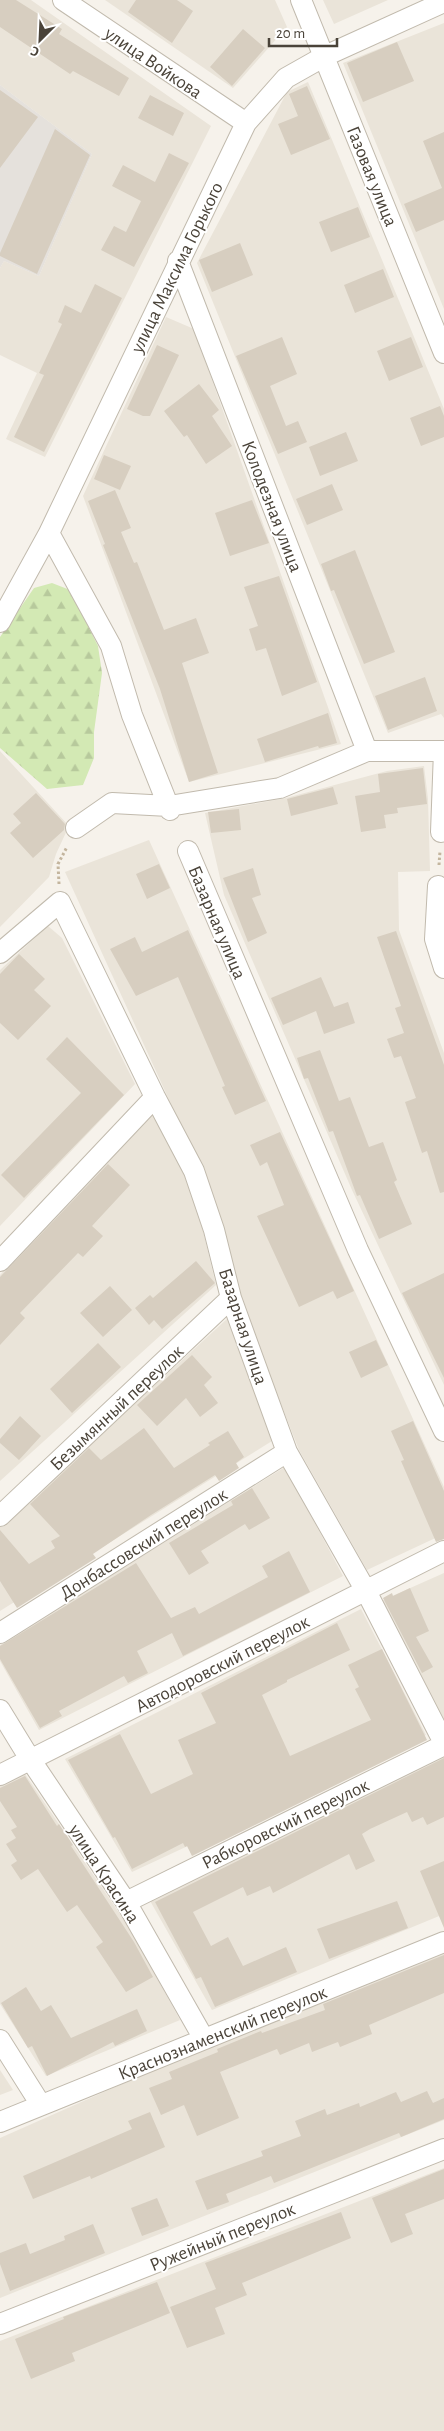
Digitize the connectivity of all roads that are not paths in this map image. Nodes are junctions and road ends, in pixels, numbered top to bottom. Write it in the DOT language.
graph roads {
  1 [pos="63,0"];
  2 [pos="302,0"];
  3 [pos="444,2"];
  4 [pos="325,56"];
  5 [pos="246,123"];
  6 [pos="178,261"];
  7 [pos="444,353"];
  8 [pos="49,533"];
  9 [pos="0,622"];
  10 [pos="367,750"];
  11 [pos="444,751"];
  12 [pos="170,808"];
  13 [pos="76,828"];
  14 [pos="441,832"];
  15 [pos="188,851"];
  16 [pos="438,886"];
  17 [pos="0,953"];
  18 [pos="444,968"];
  19 [pos="156,1097"];
  20 [pos="0,1261"];
  21 [pos="231,1298"];
  22 [pos="444,1432"];
  23 [pos="287,1452"];
  24 [pos="0,1516"];
  25 [pos="444,1551"];
  26 [pos="366,1590"];
  27 [pos="0,1634"];
  28 [pos="0,1710"];
  29 [pos="444,1744"];
  30 [pos="30,1760"];
  31 [pos="0,1775"];
  32 [pos="126,1902"];
  33 [pos="444,1942"];
  34 [pos="204,2039"];
  35 [pos="0,2040"];
  36 [pos="41,2105"];
  37 [pos="0,2122"];
  38 [pos="444,2149"];
  39 [pos="0,2324"];
  1 -- 5 [label="street, улица Войкова"];
  2 -- 4 [label="street, Газовая улица"];
  3 -- 4 [label="street, улица Максима Горького"];
  4 -- 5 [label="street, улица Максима Горького"];
  4 -- 7 [label="street, Газовая улица"];
  5 -- 6 [label="street, улица Максима Горького"];
  6 -- 8 [label="street, улица Максима Горького"];
  6 -- 10 [label="street, Колодезная улица"];
  8 -- 9 [label="street, улица Максима Горького"];
  8 -- 12 [label="street"];
  10 -- 11 [label="street"];
  10 -- 12 [label="street"];
  11 -- 14 [label="street"];
  12 -- 13 [label="street"];
  15 -- 22 [label="street, Базарная улица"];
  16 -- 18 [label="street"];
  17 -- 19 [label="street, Базарная улица"];
  19 -- 20 [label="street"];
  19 -- 21 [label="street, Базарная улица"];
  21 -- 23 [label="street, Базарная улица"];
  21 -- 24 [label="street, Безымянный переулок"];
  23 -- 26 [label="street, Базарная улица"];
  23 -- 27 [label="street, Донбассовский переулок"];
  25 -- 26 [label="street, Автодоровский переулок"];
  26 -- 29 [label="street, Базарная улица"];
  26 -- 30 [label="street, Автодоровский переулок"];
  28 -- 30 [label="street, улица Красина"];
  29 -- 32 [label="street, Рабкоровский переулок"];
  30 -- 31 [label="street, Автодоровский переулок"];
  30 -- 32 [label="street, улица Красина"];
  32 -- 34 [label="street, улица Красина"];
  33 -- 34 [label="street, Краснознаменский переулок"];
  34 -- 36 [label="street, Краснознаменский переулок"];
  35 -- 36 [label="street"];
  36 -- 37 [label="street, Краснознаменский переулок"];
  38 -- 39 [label="street, Ружейный переулок"];
}
